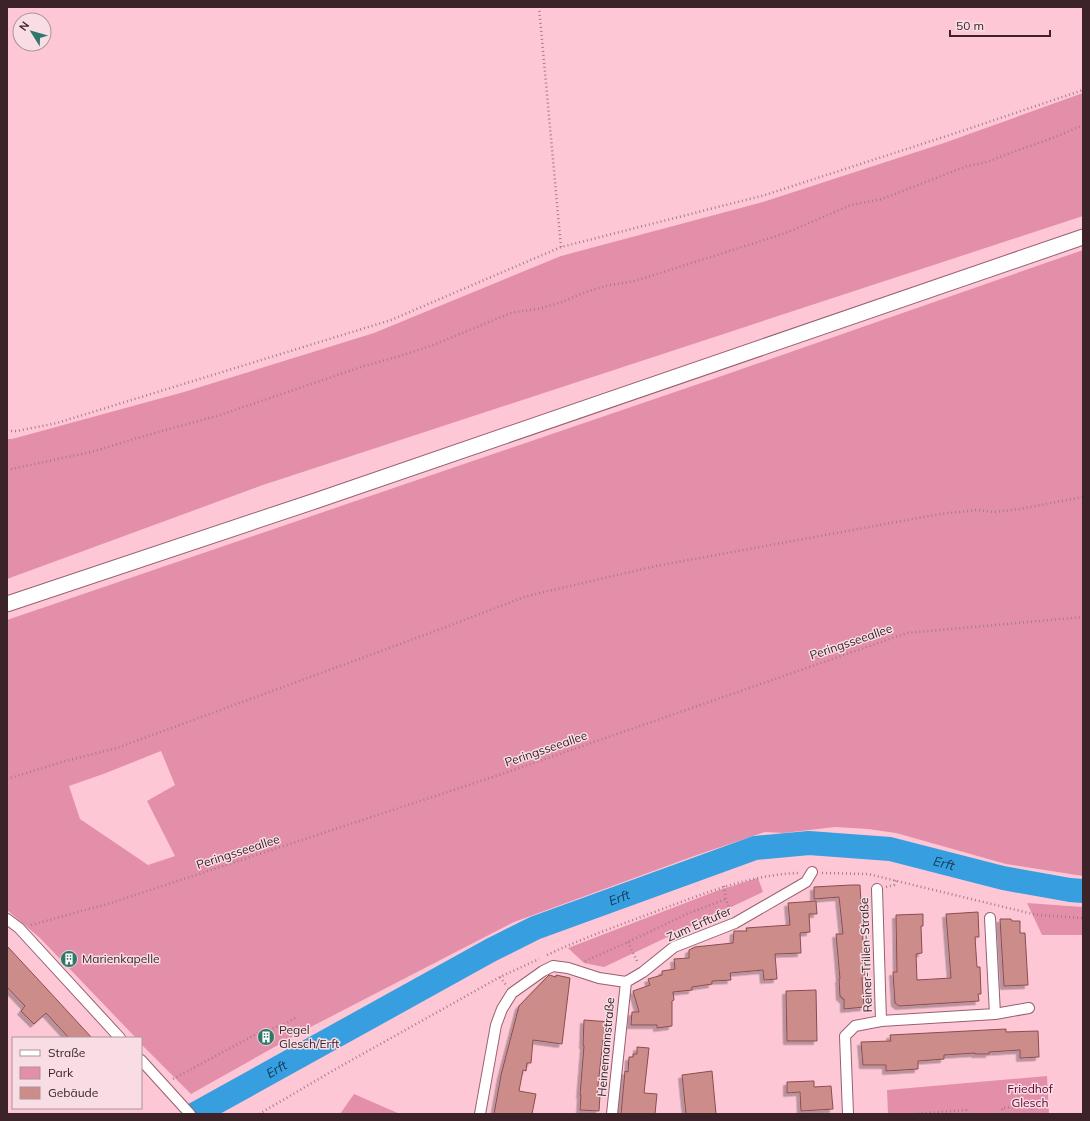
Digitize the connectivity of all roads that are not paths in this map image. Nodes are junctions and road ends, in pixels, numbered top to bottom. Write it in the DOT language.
graph roads {
  1 [pos="1083,238"];
  2 [pos="7,604"];
  3 [pos="812,872"];
  4 [pos="877,889"];
  5 [pos="990,918"];
  6 [pos="7,919"];
  7 [pos="626,982"];
  8 [pos="1029,1008"];
  9 [pos="995,1014"];
  10 [pos="881,1021"];
  11 [pos="119,1037"];
  12 [pos="142,1061"];
  13 [pos="190,1114"];
  14 [pos="480,1114"];
  15 [pos="612,1114"];
  16 [pos="848,1114"];
  1 -- 2 [label="main road"];
  3 -- 7 [label="street, Zum Erftufer"];
  4 -- 10 [label="street, Reiner-Trillen-Straße"];
  5 -- 9 [label="street"];
  6 -- 11 [label="street"];
  7 -- 14 [label="street"];
  7 -- 15 [label="street, Heinemannstraße"];
  8 -- 9 [label="street, Reiner-Trillen-Straße"];
  9 -- 10 [label="street, Reiner-Trillen-Straße"];
  10 -- 16 [label="street, Reiner-Trillen-Straße"];
  12 -- 13 [label="street"];
}
